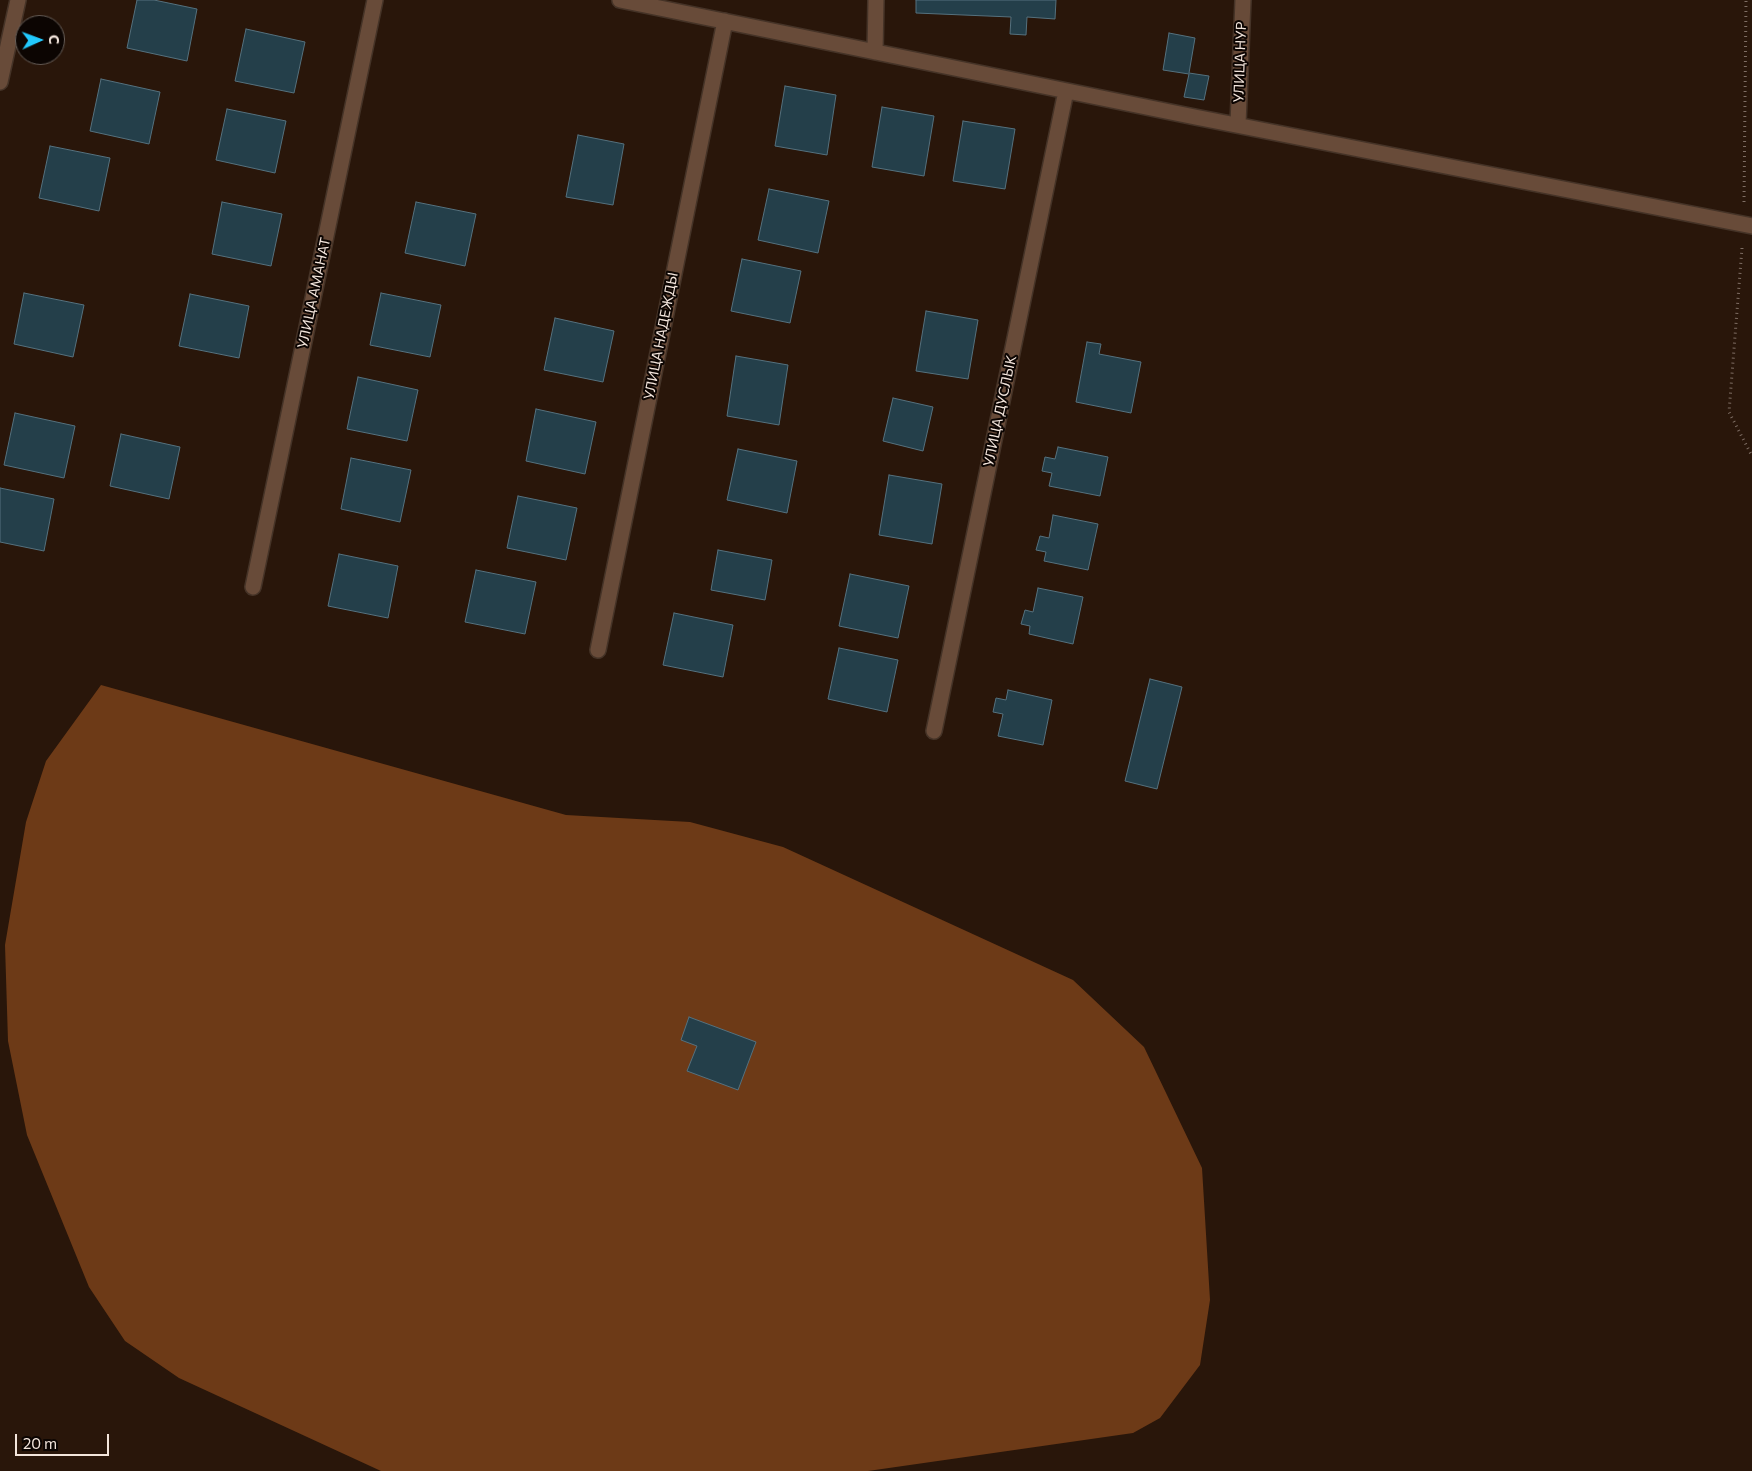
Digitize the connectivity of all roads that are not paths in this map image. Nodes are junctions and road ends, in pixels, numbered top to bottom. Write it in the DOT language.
graph roads {
  1 [pos="18,0"];
  2 [pos="375,0"];
  3 [pos="620,0"];
  4 [pos="876,0"];
  5 [pos="1243,0"];
  6 [pos="725,21"];
  7 [pos="875,52"];
  8 [pos="0,82"];
  9 [pos="1066,91"];
  10 [pos="1238,124"];
  11 [pos="1748,225"];
  12 [pos="254,587"];
  13 [pos="598,650"];
  14 [pos="934,732"];
  1 -- 8 [label="street"];
  2 -- 12 [label="street, УЛИЦА АМАНАТ"];
  3 -- 6 [label="street"];
  4 -- 7 [label="street"];
  5 -- 10 [label="street, УЛИЦА НУР"];
  6 -- 7 [label="street"];
  6 -- 13 [label="street, УЛИЦА НАДЕЖДЫ"];
  7 -- 9 [label="street"];
  9 -- 10 [label="street"];
  9 -- 14 [label="street, УЛИЦА ДУСЛЫК"];
  10 -- 11 [label="street"];
}
